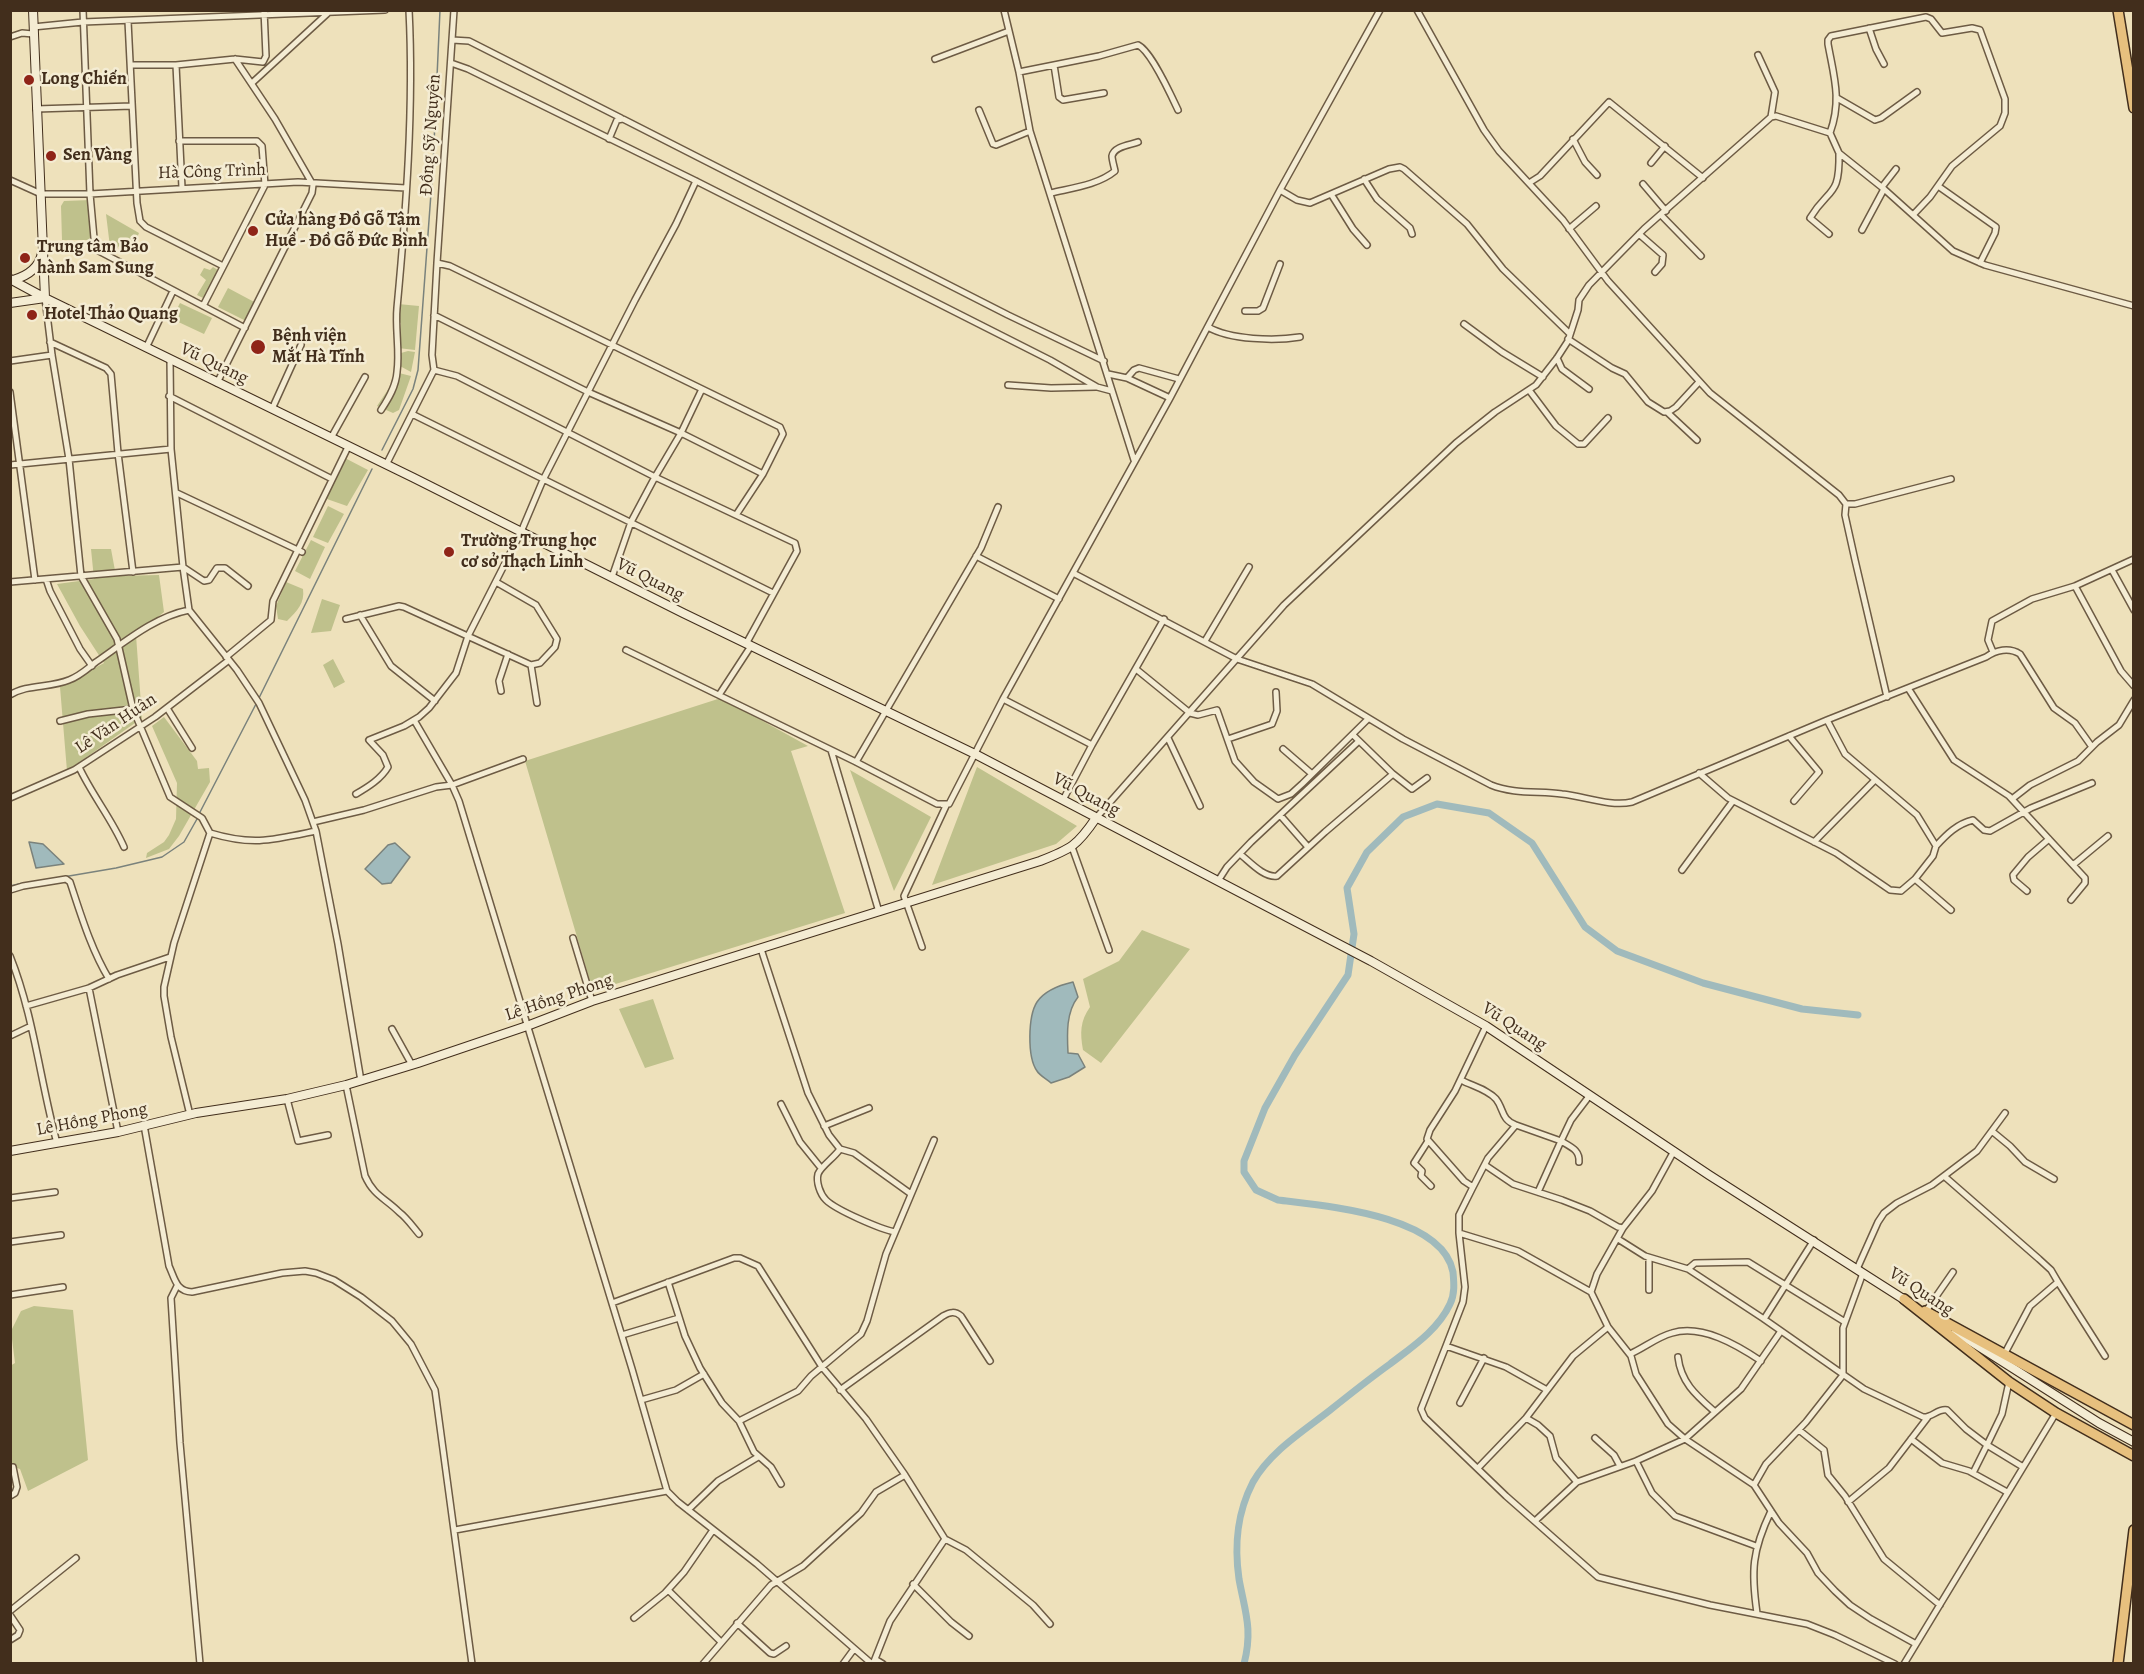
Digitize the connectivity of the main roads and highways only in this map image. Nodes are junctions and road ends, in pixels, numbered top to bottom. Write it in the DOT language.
graph roads {
  1 [pos="33,10"];
  2 [pos="2118,10"];
  3 [pos="2131,79"];
  4 [pos="2133,108"];
  5 [pos="43,246"];
  6 [pos="12,279"];
  7 [pos="45,298"];
  8 [pos="10,303"];
  9 [pos="1096,818"];
  10 [pos="10,1151"];
  11 [pos="1904,1299"];
  12 [pos="2133,1425"];
  13 [pos="2133,1442"];
  14 [pos="2133,1456"];
  15 [pos="2133,1530"];
  16 [pos="2118,1664"];
  1 -- 5 [label="main road"];
  2 -- 3 [label="highway"];
  3 -- 4 [label="highway"];
  5 -- 6 [label="main road"];
  5 -- 7 [label="main road"];
  6 -- 7 [label="main road, Vũ Quang"];
  7 -- 8 [label="main road"];
  7 -- 9 [label="main road, Vũ Quang"];
  9 -- 10 [label="main road, Lê Hồng Phong"];
  9 -- 11 [label="main road, Vũ Quang"];
  11 -- 12 [label="highway"];
  11 -- 13 [label="main road, Vũ Quang"];
  11 -- 14 [label="highway"];
  15 -- 16 [label="highway"];
}
